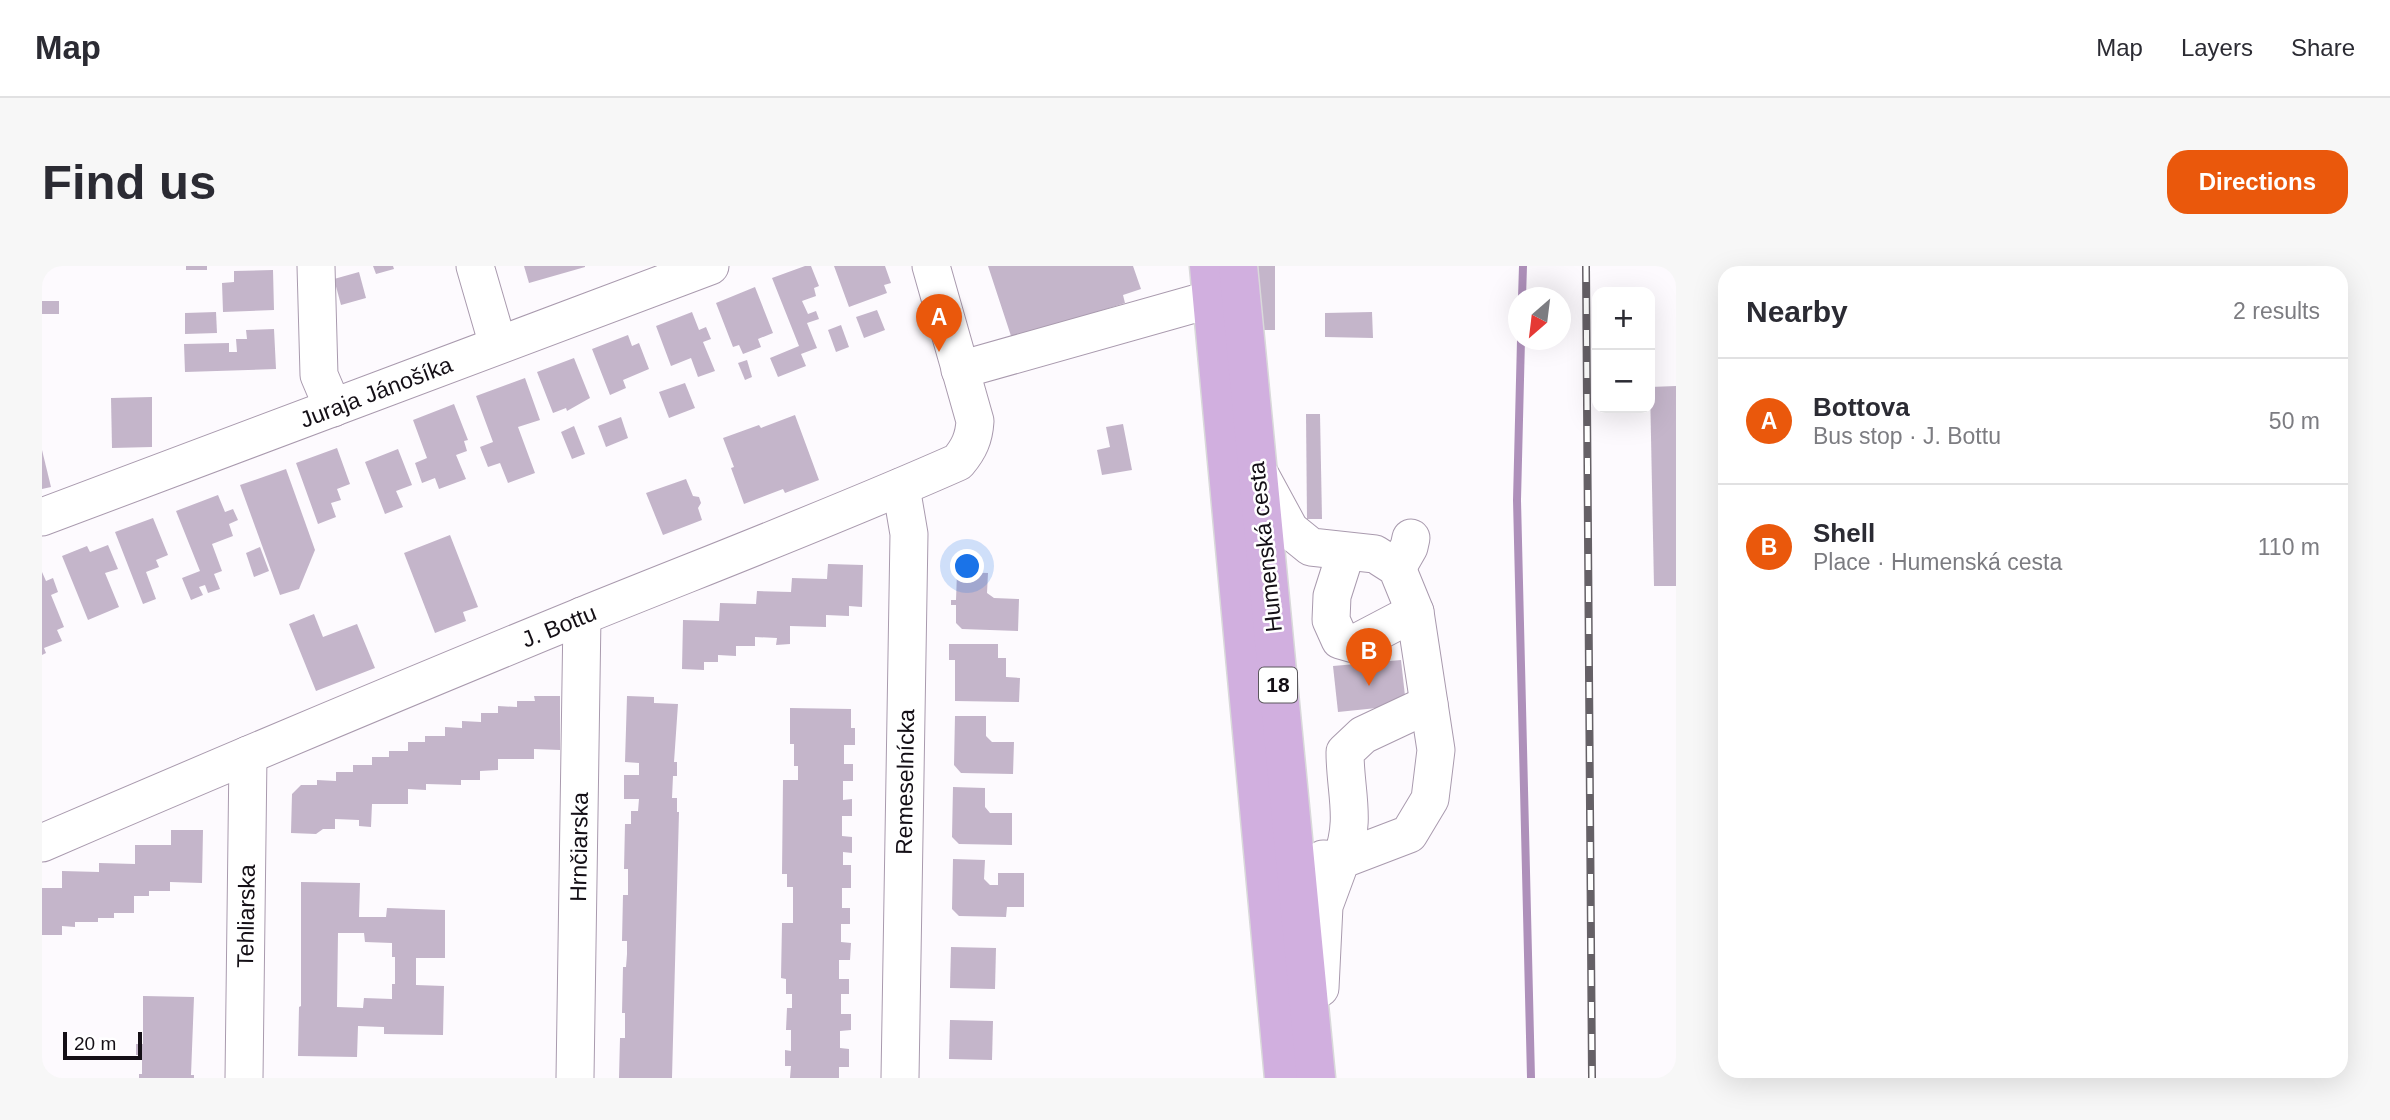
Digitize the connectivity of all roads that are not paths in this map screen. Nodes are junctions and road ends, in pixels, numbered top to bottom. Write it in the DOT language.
graph roads {
  1 [pos="316,266"];
  2 [pos="475,266"];
  3 [pos="710,266"];
  4 [pos="931,266"];
  5 [pos="1224,280"];
  6 [pos="498,345"];
  7 [pos="956,356"];
  8 [pos="333,408"];
  9 [pos="1257,468"];
  10 [pos="901,487"];
  11 [pos="42,517"];
  12 [pos="1346,552"];
  13 [pos="1415,612"];
  14 [pos="582,616"];
  15 [pos="1429,704"];
  16 [pos="248,755"];
  17 [pos="1261,820"];
  18 [pos="42,843"];
  19 [pos="1295,858"];
  20 [pos="1341,860"];
  21 [pos="1305,1076"];
  22 [pos="244,1078"];
  23 [pos="575,1078"];
  24 [pos="900,1078"];
  1 -- 8 [label="street"];
  2 -- 6 [label="street"];
  3 -- 6 [label="street, Juraja Jánošíka"];
  4 -- 7 [label="street, J. Bottu"];
  5 -- 7 [label="street"];
  5 -- 9 [label="main road, Humenská cesta / 18"];
  5 -- 17 [label="main road, Humenská cesta / 18"];
  6 -- 8 [label="street, Juraja Jánošíka"];
  7 -- 10 [label="street, J. Bottu"];
  8 -- 11 [label="street, Juraja Jánošíka"];
  9 -- 12 [label="street"];
  9 -- 19 [label="main road, Humenská cesta / 18"];
  10 -- 14 [label="street, J. Bottu"];
  10 -- 24 [label="street, Remeselnícka"];
  12 -- 13 [label="street"];
  12 -- 13 [label="street"];
  13 -- 15 [label="street"];
  14 -- 16 [label="street, J. Bottu"];
  14 -- 23 [label="street, Hrnčiarska"];
  15 -- 20 [label="street"];
  15 -- 20 [label="street"];
  16 -- 18 [label="street, J. Bottu"];
  16 -- 22 [label="street, Tehliarska"];
  17 -- 19 [label="street"];
  17 -- 21 [label="main road, Humenská cesta / 18"];
  19 -- 20 [label="street"];
  19 -- 21 [label="main road, Humenská cesta / 18"];
  20 -- 21 [label="street"];
}
